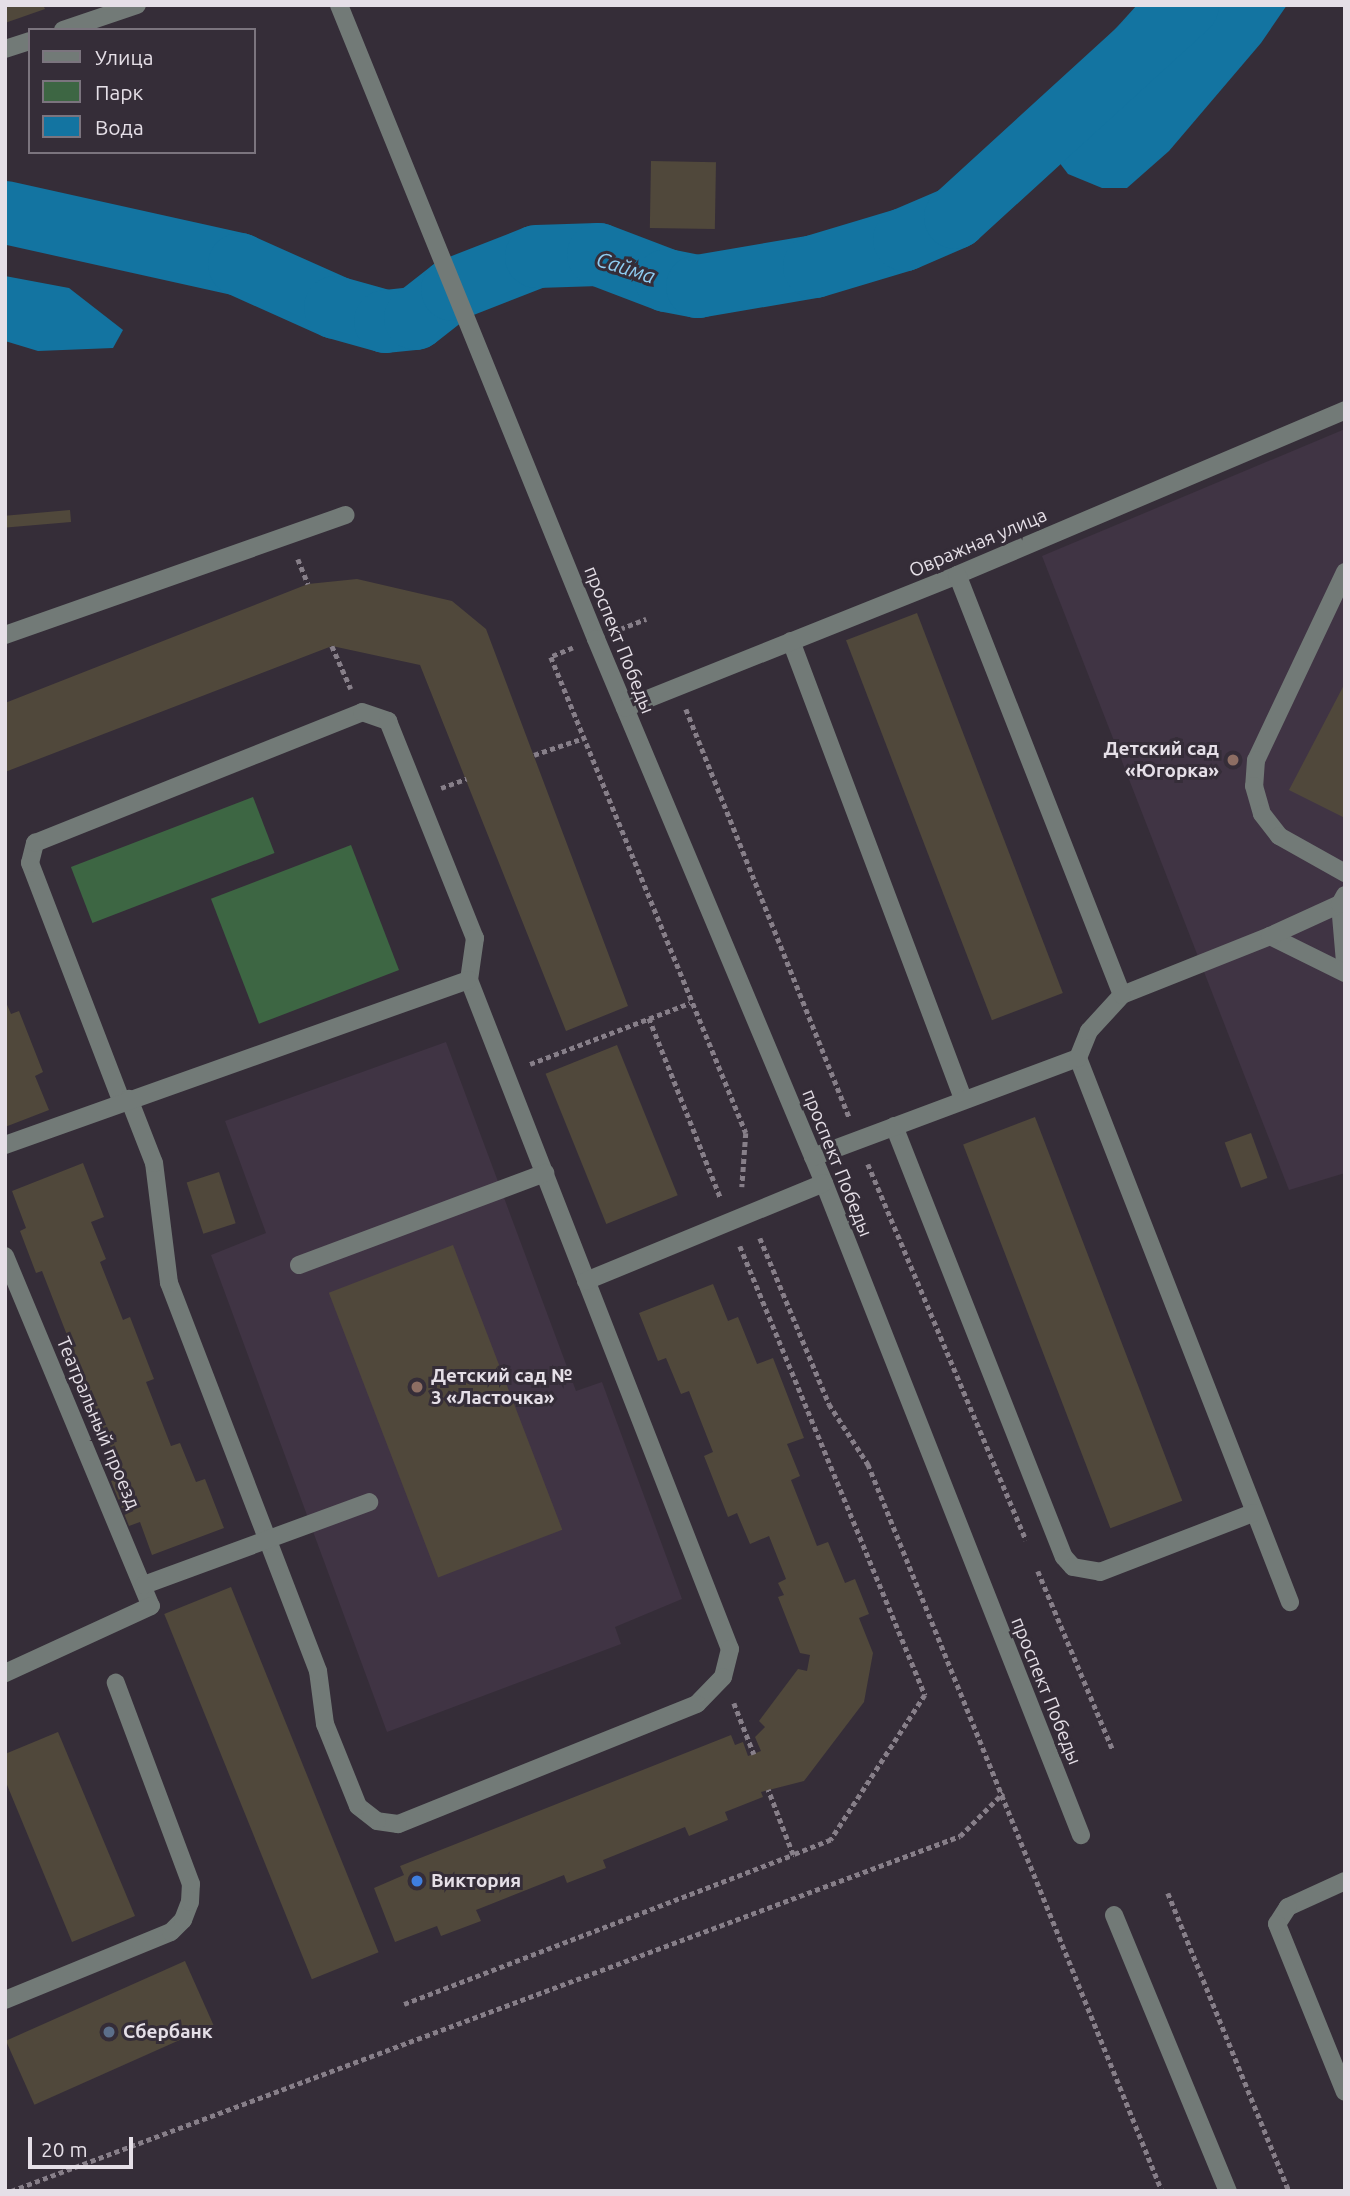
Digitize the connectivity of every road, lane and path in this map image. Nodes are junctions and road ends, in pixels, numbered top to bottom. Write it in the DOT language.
graph roads {
  1 [pos="137,5"];
  2 [pos="340,5"];
  3 [pos="69,28"];
  4 [pos="28,42"];
  5 [pos="5,49"];
  6 [pos="1345,410"];
  7 [pos="346,515"];
  8 [pos="298,559"];
  9 [pos="1345,572"];
  10 [pos="957,575"];
  11 [pos="308,584"];
  12 [pos="646,619"];
  13 [pos="5,635"];
  14 [pos="596,639"];
  15 [pos="791,641"];
  16 [pos="332,646"];
  17 [pos="677,687"];
  18 [pos="625,708"];
  19 [pos="362,712"];
  20 [pos="584,738"];
  21 [pos="534,755"];
  22 [pos="1345,873"];
  23 [pos="1342,899"];
  24 [pos="1270,936"];
  25 [pos="1345,962"];
  26 [pos="1345,973"];
  27 [pos="468,980"];
  28 [pos="1122,995"];
  29 [pos="690,1003"];
  30 [pos="649,1018"];
  31 [pos="1078,1058"];
  32 [pos="506,1073"];
  33 [pos="125,1099"];
  34 [pos="963,1099"];
  35 [pos="894,1126"];
  36 [pos="858,1139"];
  37 [pos="5,1145"];
  38 [pos="813,1157"];
  39 [pos="545,1173"];
  40 [pos="824,1183"];
  41 [pos="751,1214"];
  42 [pos="730,1223"];
  43 [pos="5,1256"];
  44 [pos="299,1265"];
  45 [pos="586,1281"];
  46 [pos="369,1502"];
  47 [pos="1253,1513"];
  48 [pos="269,1539"];
  49 [pos="1028,1546"];
  50 [pos="1033,1559"];
  51 [pos="144,1585"];
  52 [pos="1290,1602"];
  53 [pos="5,1672"];
  54 [pos="723,1676"];
  55 [pos="116,1683"];
  56 [pos="1113,1750"];
  57 [pos="754,1754"];
  58 [pos="768,1790"];
  59 [pos="1003,1793"];
  60 [pos="1081,1835"];
  61 [pos="793,1855"];
  62 [pos="1345,1881"];
  63 [pos="1168,1893"];
  64 [pos="1114,1915"];
  65 [pos="5,2000"];
  66 [pos="404,2004"];
  67 [pos="1345,2092"];
  68 [pos="11,2191"];
  69 [pos="1163,2191"];
  70 [pos="1228,2191"];
  71 [pos="1289,2191"];
  1 -- 3 [label="street"];
  2 -- 14 [label="street, проспект Победы"];
  4 -- 5 [label="street"];
  6 -- 10 [label="street, Овражная улица"];
  7 -- 13 [label="street"];
  8 -- 11 [label="path"];
  9 -- 22 [label="street"];
  10 -- 15 [label="street, Овражная улица"];
  10 -- 28 [label="street"];
  12 -- 14 [label="path"];
  14 -- 18 [label="street, проспект Победы"];
  14 -- 20 [label="path"];
  15 -- 17 [label="street, Овражная улица"];
  15 -- 34 [label="street"];
  16 -- 19 [label="path"];
  17 -- 18 [label="street, Овражная улица"];
  17 -- 36 [label="path"];
  18 -- 38 [label="street, проспект Победы"];
  19 -- 27 [label="street"];
  19 -- 33 [label="street"];
  20 -- 21 [label="path"];
  20 -- 29 [label="path"];
  23 -- 24 [label="street"];
  23 -- 25 [label="street"];
  24 -- 26 [label="street"];
  24 -- 28 [label="street"];
  27 -- 32 [label="street"];
  27 -- 33 [label="street"];
  28 -- 31 [label="street"];
  29 -- 30 [label="path"];
  29 -- 41 [label="path"];
  30 -- 32 [label="path"];
  30 -- 42 [label="path"];
  31 -- 34 [label="street"];
  31 -- 47 [label="street"];
  32 -- 39 [label="street"];
  33 -- 37 [label="street"];
  33 -- 48 [label="street"];
  34 -- 35 [label="street"];
  35 -- 36 [label="street"];
  35 -- 47 [label="street"];
  36 -- 38 [label="street"];
  36 -- 49 [label="path"];
  38 -- 40 [label="street, проспект Победы"];
  39 -- 44 [label="street"];
  39 -- 45 [label="street"];
  40 -- 41 [label="street"];
  40 -- 60 [label="street, проспект Победы"];
  41 -- 42 [label="street"];
  41 -- 59 [label="path"];
  42 -- 45 [label="street"];
  42 -- 61 [label="path"];
  43 -- 51 [label="street, Театральный проезд"];
  45 -- 54 [label="street"];
  46 -- 48 [label="street"];
  47 -- 52 [label="street"];
  48 -- 51 [label="street"];
  48 -- 54 [label="street"];
  50 -- 56 [label="path"];
  51 -- 53 [label="street, Театральный проезд"];
  54 -- 57 [label="path"];
  55 -- 65 [label="street"];
  58 -- 61 [label="path"];
  59 -- 68 [label="path"];
  59 -- 69 [label="path"];
  61 -- 66 [label="path"];
  62 -- 67 [label="street"];
  63 -- 71 [label="path"];
  64 -- 70 [label="street"];
}
